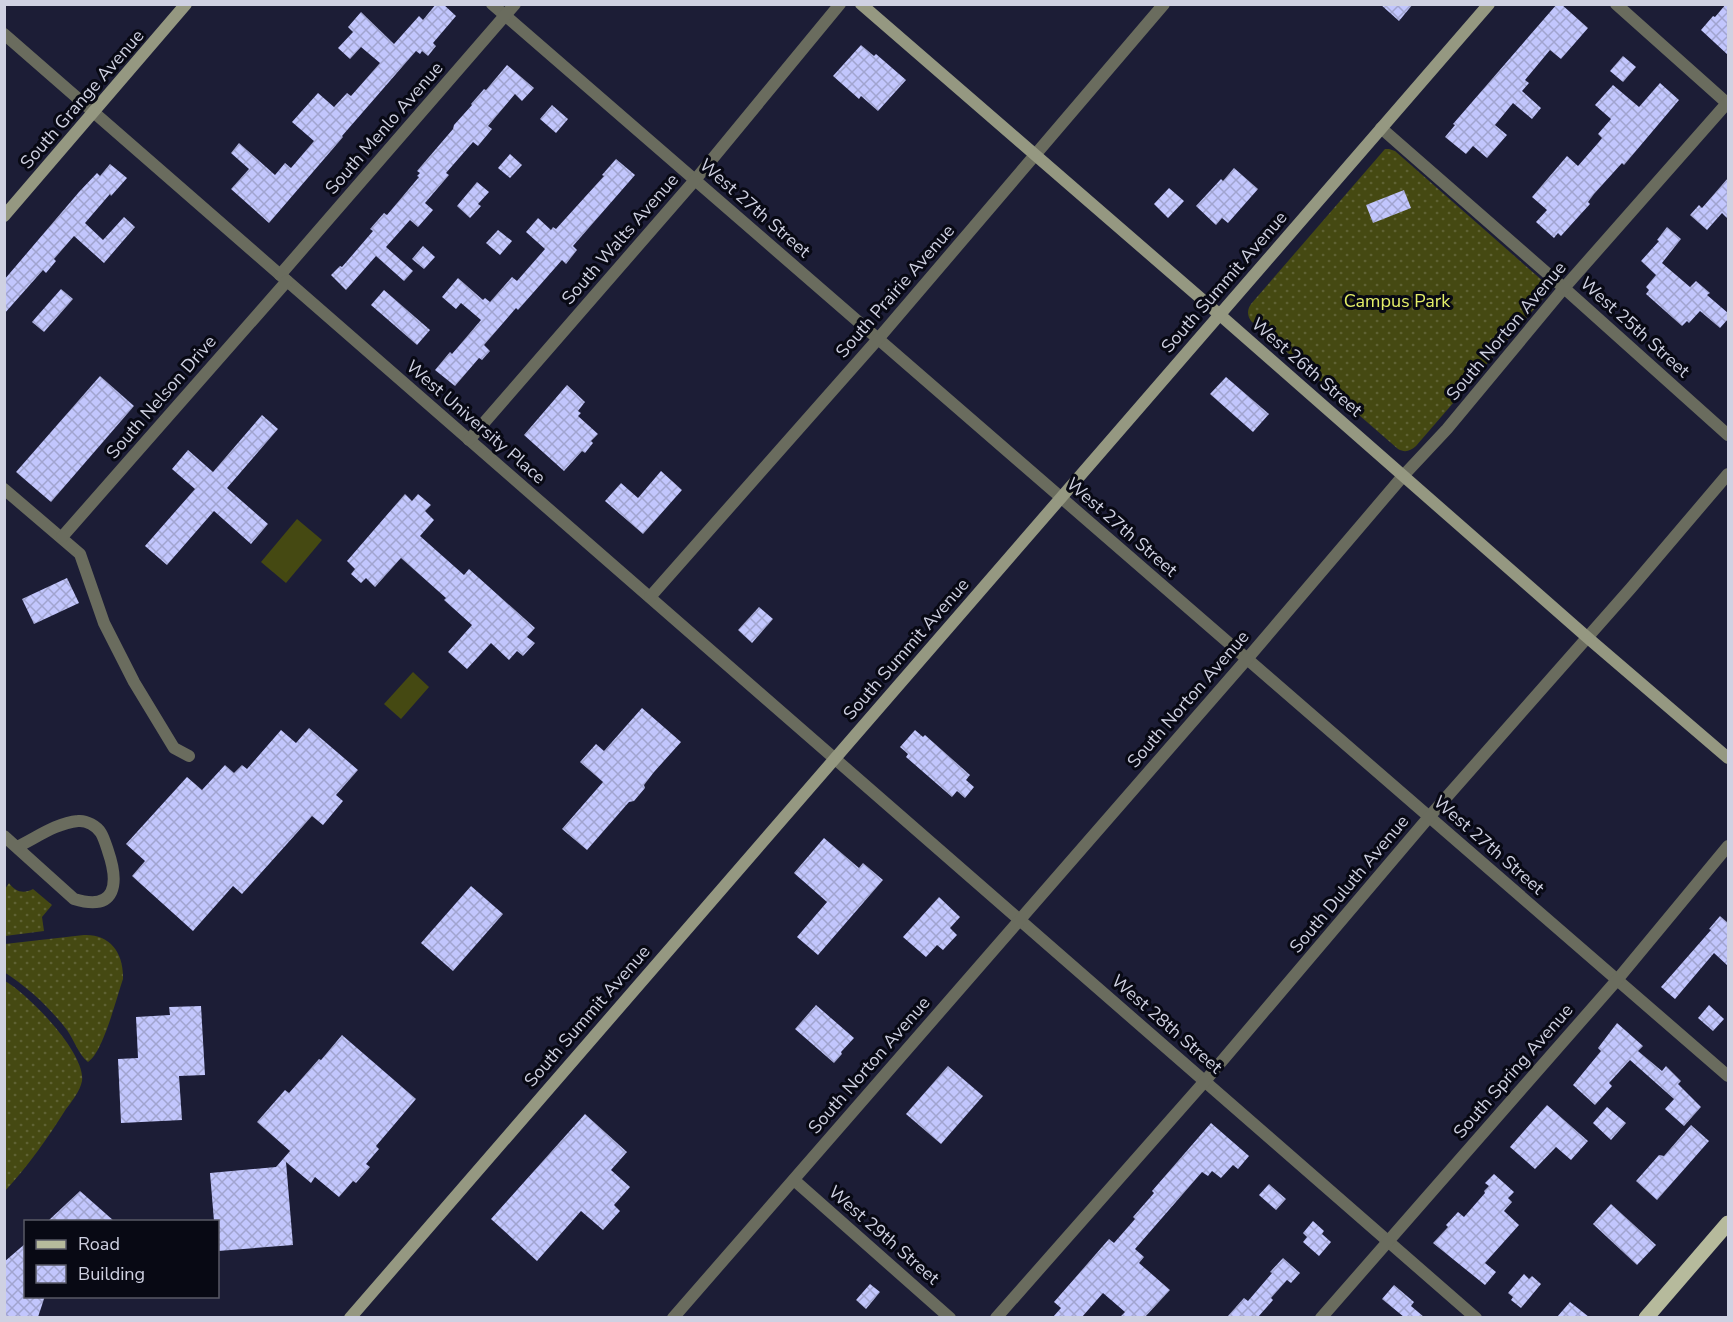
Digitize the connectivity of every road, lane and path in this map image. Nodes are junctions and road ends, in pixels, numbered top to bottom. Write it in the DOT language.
graph roads {
  1 [pos="186,4"];
  2 [pos="492,4"];
  3 [pos="515,4"];
  4 [pos="840,4"];
  5 [pos="861,4"];
  6 [pos="1164,4"];
  7 [pos="1489,4"];
  8 [pos="1616,4"];
  9 [pos="505,16"];
  10 [pos="4,34"];
  11 [pos="1728,103"];
  12 [pos="94,112"];
  13 [pos="1381,128"];
  14 [pos="1035,155"];
  15 [pos="695,180"];
  16 [pos="4,216"];
  17 [pos="284,278"];
  18 [pos="1564,288"];
  19 [pos="1220,315"];
  20 [pos="878,339"];
  21 [pos="1728,435"];
  22 [pos="469,440"];
  23 [pos="1728,474"];
  24 [pos="1403,476"];
  25 [pos="4,489"];
  26 [pos="1061,498"];
  27 [pos="62,537"];
  28 [pos="650,597"];
  29 [pos="1588,638"];
  30 [pos="1247,659"];
  31 [pos="189,756"];
  32 [pos="835,758"];
  33 [pos="1728,758"];
  34 [pos="1429,817"];
  35 [pos="4,836"];
  36 [pos="1728,846"];
  37 [pos="17,847"];
  38 [pos="1019,919"];
  39 [pos="1617,980"];
  40 [pos="1728,1076"];
  41 [pos="1205,1081"];
  42 [pos="794,1180"];
  43 [pos="1728,1223"];
  44 [pos="1388,1241"];
  45 [pos="350,1317"];
  46 [pos="673,1317"];
  47 [pos="950,1317"];
  48 [pos="996,1317"];
  49 [pos="1322,1317"];
  50 [pos="1476,1317"];
  51 [pos="1646,1317"];
  1 -- 12 [label="street, South Grange Avenue"];
  2 -- 9 [label="street, West 27th Street"];
  3 -- 9 [label="street, South Menlo Avenue"];
  4 -- 15 [label="street, South Walts Avenue"];
  5 -- 14 [label="street, West 26th Street"];
  6 -- 14 [label="street, South Prairie Avenue"];
  7 -- 13 [label="street, South Summit Avenue"];
  8 -- 11 [label="street"];
  9 -- 15 [label="street, West 27th Street"];
  9 -- 17 [label="street, South Menlo Avenue"];
  10 -- 12 [label="street"];
  11 -- 18 [label="street, South Norton Avenue"];
  12 -- 16 [label="street, South Grange Avenue"];
  12 -- 17 [label="street, West University Place"];
  13 -- 18 [label="street, West 25th Street"];
  13 -- 19 [label="street, South Summit Avenue"];
  14 -- 19 [label="street, West 26th Street"];
  14 -- 20 [label="street, South Prairie Avenue"];
  15 -- 20 [label="street, West 27th Street"];
  15 -- 22 [label="street, South Walts Avenue"];
  17 -- 22 [label="street, West University Place"];
  17 -- 27 [label="street, South Nelson Drive"];
  18 -- 21 [label="street, West 25th Street"];
  18 -- 24 [label="street, South Norton Avenue"];
  19 -- 24 [label="street, West 26th Street"];
  19 -- 26 [label="street, South Summit Avenue"];
  20 -- 26 [label="street, West 27th Street"];
  20 -- 28 [label="street, South Prairie Avenue"];
  22 -- 28 [label="street, West University Place"];
  23 -- 29 [label="street, South Duluth Avenue"];
  24 -- 29 [label="street, West 26th Street"];
  24 -- 30 [label="street, South Norton Avenue"];
  25 -- 27 [label="street"];
  26 -- 30 [label="street, West 27th Street"];
  26 -- 32 [label="street, South Summit Avenue"];
  27 -- 31 [label="street"];
  28 -- 32 [label="street, West University Place"];
  29 -- 33 [label="street, West 26th Street"];
  29 -- 34 [label="street, South Duluth Avenue"];
  30 -- 34 [label="street, West 27th Street"];
  30 -- 38 [label="street, South Norton Avenue"];
  32 -- 38 [label="street, West 28th Street"];
  32 -- 45 [label="street, South Summit Avenue"];
  34 -- 39 [label="street, West 27th Street"];
  34 -- 41 [label="street, South Duluth Avenue"];
  35 -- 37 [label="street"];
  36 -- 39 [label="street, South Spring Avenue"];
  37 -- 37 [label="street"];
  38 -- 41 [label="street, West 28th Street"];
  38 -- 42 [label="street, South Norton Avenue"];
  39 -- 40 [label="street, West 27th Street"];
  39 -- 44 [label="street, South Spring Avenue"];
  41 -- 44 [label="street, West 28th Street"];
  41 -- 48 [label="street, South Duluth Avenue"];
  42 -- 46 [label="street, South Norton Avenue"];
  42 -- 47 [label="street, West 29th Street"];
  43 -- 51 [label="main road"];
  44 -- 49 [label="street, South Spring Avenue"];
  44 -- 50 [label="street, West 28th Street"];
}
